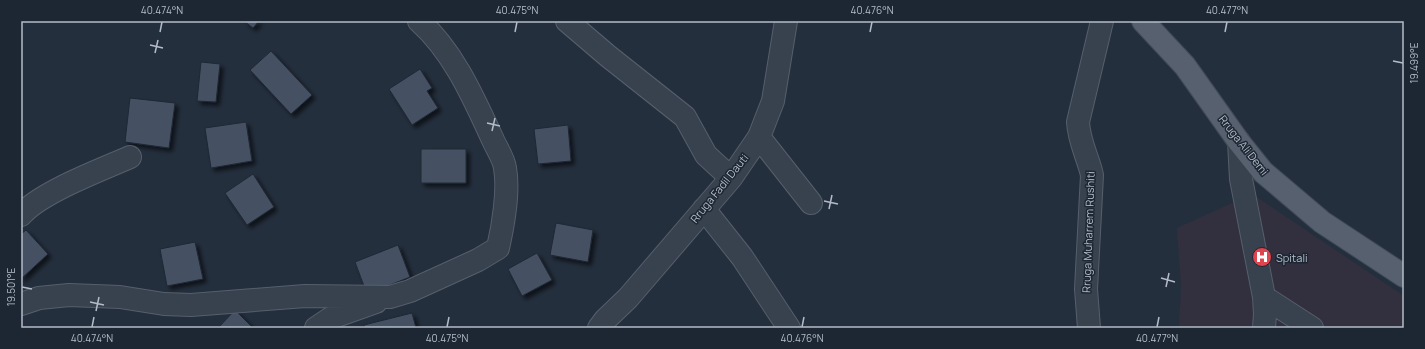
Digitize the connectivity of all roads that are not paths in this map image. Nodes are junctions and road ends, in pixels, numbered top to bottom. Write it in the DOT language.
graph roads {
  1 [pos="419,21"];
  2 [pos="567,21"];
  3 [pos="786,21"];
  4 [pos="1102,21"];
  5 [pos="1143,21"];
  6 [pos="759,137"];
  7 [pos="1239,142"];
  8 [pos="130,157"];
  9 [pos="730,178"];
  10 [pos="811,203"];
  11 [pos="704,209"];
  12 [pos="21,215"];
  13 [pos="1404,276"];
  14 [pos="390,297"];
  15 [pos="1264,297"];
  16 [pos="21,304"];
  17 [pos="316,328"];
  18 [pos="599,328"];
  19 [pos="789,328"];
  20 [pos="1089,328"];
  21 [pos="1264,328"];
  22 [pos="1312,328"];
  1 -- 14 [label="street"];
  2 -- 9 [label="street"];
  3 -- 6 [label="street, Rruga Fadil Dauti"];
  4 -- 20 [label="street, Rruga Muharrem Rushiti"];
  5 -- 7 [label="main road, Rruga Ali Demi"];
  6 -- 9 [label="street, Rruga Fadil Dauti"];
  6 -- 10 [label="street"];
  7 -- 13 [label="main road, Rruga Ali Demi"];
  7 -- 15 [label="street"];
  8 -- 12 [label="street"];
  9 -- 11 [label="street, Rruga Fadil Dauti"];
  11 -- 18 [label="street, Rruga Fadil Dauti"];
  11 -- 19 [label="street"];
  14 -- 16 [label="street"];
  14 -- 17 [label="street"];
  15 -- 21 [label="street"];
  15 -- 22 [label="street"];
}
